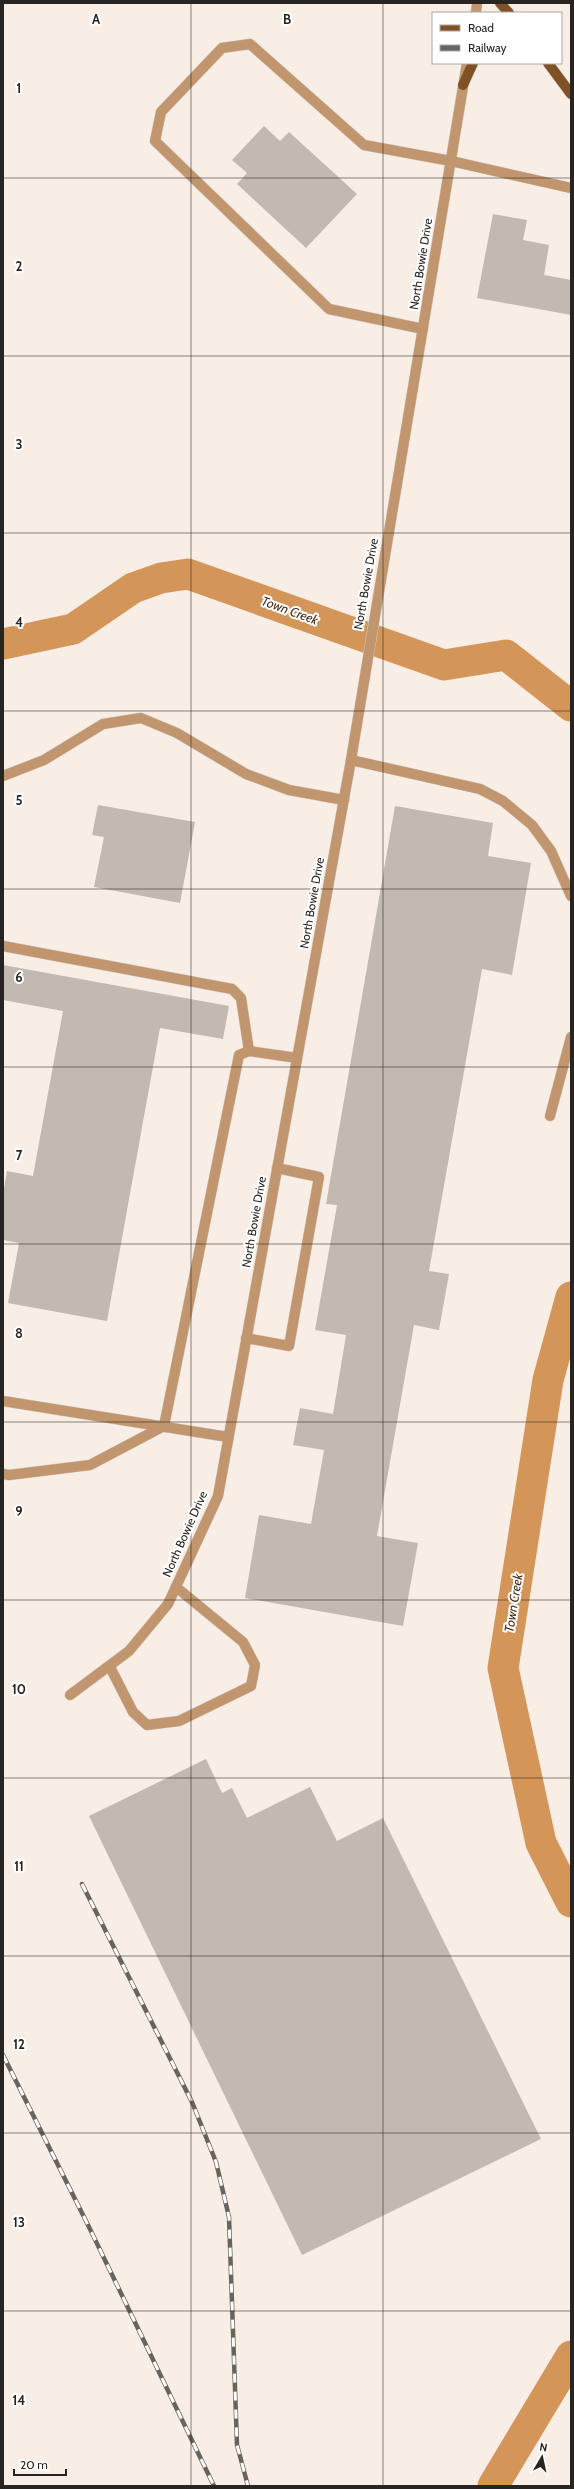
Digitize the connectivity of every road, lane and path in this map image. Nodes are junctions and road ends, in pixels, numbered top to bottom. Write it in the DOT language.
graph roads {
  1 [pos="500,3"];
  2 [pos="508,12"];
  3 [pos="467,64"];
  4 [pos="472,64"];
  5 [pos="549,64"];
  6 [pos="464,85"];
  7 [pos="571,94"];
  8 [pos="451,161"];
  9 [pos="571,188"];
  10 [pos="423,329"];
  11 [pos="351,760"];
  12 [pos="3,776"];
  13 [pos="344,800"];
  14 [pos="571,896"];
  15 [pos="3,946"];
  16 [pos="571,1037"];
  17 [pos="248,1051"];
  18 [pos="297,1058"];
  19 [pos="550,1116"];
  20 [pos="277,1168"];
  21 [pos="246,1338"];
  22 [pos="3,1402"];
  23 [pos="164,1426"];
  24 [pos="228,1437"];
  25 [pos="3,1474"];
  26 [pos="176,1587"];
  27 [pos="110,1667"];
  28 [pos="70,1695"];
  1 -- 2 [label="main road"];
  3 -- 6 [label="street, North Bowie Drive"];
  4 -- 6 [label="main road"];
  5 -- 7 [label="main road"];
  6 -- 8 [label="street, North Bowie Drive"];
  8 -- 9 [label="street"];
  8 -- 10 [label="street, North Bowie Drive"];
  8 -- 10 [label="street"];
  10 -- 11 [label="street, North Bowie Drive"];
  11 -- 13 [label="street, North Bowie Drive"];
  11 -- 14 [label="street"];
  12 -- 13 [label="street"];
  13 -- 18 [label="street, North Bowie Drive"];
  15 -- 17 [label="street"];
  16 -- 19 [label="street"];
  17 -- 18 [label="street"];
  17 -- 23 [label="street"];
  18 -- 20 [label="street, North Bowie Drive"];
  20 -- 21 [label="street, North Bowie Drive"];
  20 -- 21 [label="street"];
  21 -- 24 [label="street, North Bowie Drive"];
  22 -- 23 [label="street"];
  23 -- 24 [label="street"];
  23 -- 25 [label="street"];
  24 -- 26 [label="street, North Bowie Drive"];
  26 -- 27 [label="street, North Bowie Drive"];
  26 -- 27 [label="street"];
  27 -- 28 [label="street, North Bowie Drive"];
}
